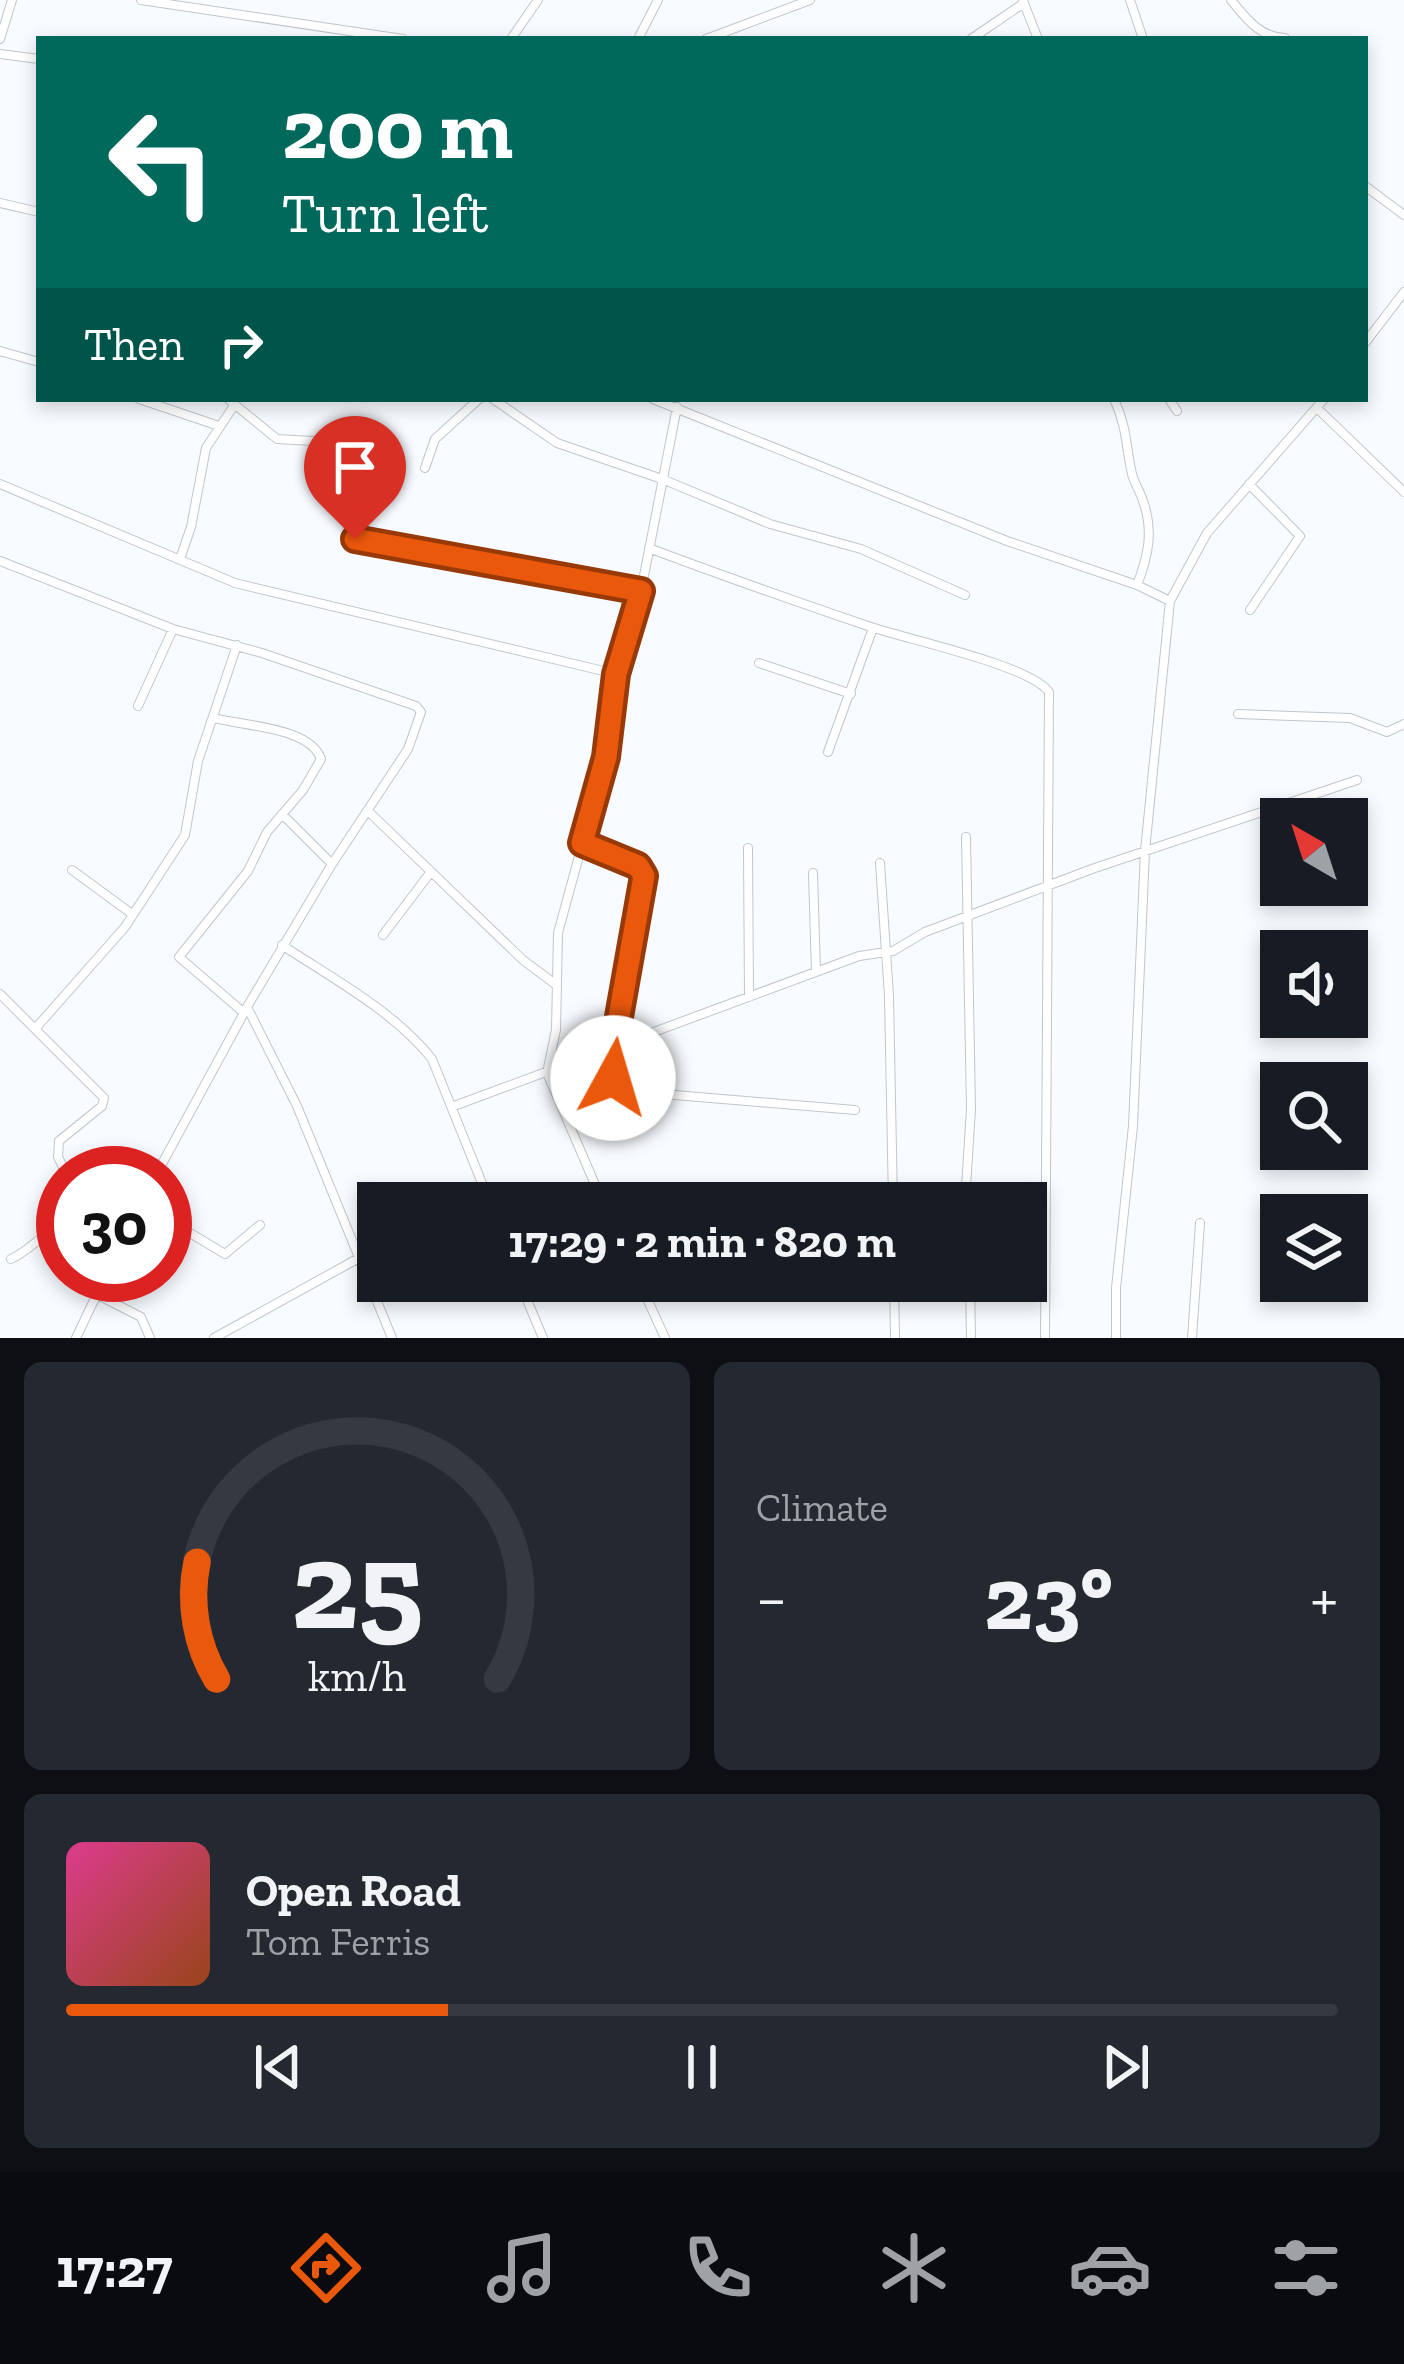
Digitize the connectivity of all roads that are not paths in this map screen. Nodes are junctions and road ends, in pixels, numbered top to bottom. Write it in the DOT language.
graph roads {
  1 [pos="12,0"];
  2 [pos="141,0"];
  3 [pos="538,0"];
  4 [pos="658,0"];
  5 [pos="810,0"];
  6 [pos="1130,0"];
  7 [pos="1231,0"];
  8 [pos="1023,1"];
  9 [pos="383,36"];
  10 [pos="513,36"];
  11 [pos="640,36"];
  12 [pos="714,36"];
  13 [pos="975,36"];
  14 [pos="1037,36"];
  15 [pos="1142,36"];
  16 [pos="1275,36"];
  17 [pos="0,40"];
  18 [pos="0,54"];
  19 [pos="36,59"];
  20 [pos="1368,188"];
  21 [pos="0,203"];
  22 [pos="36,211"];
  23 [pos="1404,215"];
  24 [pos="1402,299"];
  25 [pos="1368,340"];
  26 [pos="0,351"];
  27 [pos="36,361"];
  28 [pos="148,402"];
  29 [pos="475,402"];
  30 [pos="497,402"];
  31 [pos="662,402"];
  32 [pos="1115,402"];
  33 [pos="1171,402"];
  34 [pos="1322,402"];
  35 [pos="230,403"];
  36 [pos="677,407"];
  37 [pos="1317,408"];
  38 [pos="1177,411"];
  39 [pos="219,427"];
  40 [pos="425,468"];
  41 [pos="662,478"];
  42 [pos="0,484"];
  43 [pos="1250,484"];
  44 [pos="1404,492"];
  45 [pos="650,548"];
  46 [pos="180,559"];
  47 [pos="0,561"];
  48 [pos="1137,585"];
  49 [pos="641,591"];
  50 [pos="965,595"];
  51 [pos="1170,601"];
  52 [pos="1250,610"];
  53 [pos="873,628"];
  54 [pos="173,629"];
  55 [pos="237,645"];
  56 [pos="759,662"];
  57 [pos="616,674"];
  58 [pos="851,694"];
  59 [pos="138,706"];
  60 [pos="1238,714"];
  61 [pos="214,718"];
  62 [pos="1404,724"];
  63 [pos="828,752"];
  64 [pos="1357,780"];
  65 [pos="369,812"];
  66 [pos="282,814"];
  67 [pos="966,838"];
  68 [pos="582,843"];
  69 [pos="748,848"];
  70 [pos="1145,851"];
  71 [pos="880,863"];
  72 [pos="332,864"];
  73 [pos="71,870"];
  74 [pos="430,873"];
  75 [pos="813,873"];
  76 [pos="1047,886"];
  77 [pos="133,914"];
  78 [pos="967,916"];
  79 [pos="383,935"];
  80 [pos="282,945"];
  81 [pos="884,952"];
  82 [pos="816,972"];
  83 [pos="556,985"];
  84 [pos="0,994"];
  85 [pos="749,997"];
  86 [pos="245,1010"];
  87 [pos="35,1029"];
  88 [pos="614,1045"];
  89 [pos="547,1073"];
  90 [pos="454,1106"];
  91 [pos="855,1110"];
  92 [pos="59,1146"];
  93 [pos="172,1146"];
  94 [pos="482,1182"];
  95 [pos="594,1182"];
  96 [pos="892,1182"];
  97 [pos="966,1182"];
  98 [pos="1200,1223"];
  99 [pos="260,1226"];
  100 [pos="192,1234"];
  101 [pos="36,1240"];
  102 [pos="357,1256"];
  103 [pos="10,1259"];
  104 [pos="357,1259"];
  105 [pos="94,1302"];
  106 [pos="113,1302"];
  107 [pos="377,1302"];
  108 [pos="528,1302"];
  109 [pos="649,1302"];
  110 [pos="894,1302"];
  111 [pos="970,1302"];
  112 [pos="76,1338"];
  113 [pos="150,1338"];
  114 [pos="214,1338"];
  115 [pos="392,1338"];
  116 [pos="543,1338"];
  117 [pos="665,1338"];
  118 [pos="895,1338"];
  119 [pos="971,1338"];
  120 [pos="1045,1338"];
  121 [pos="1116,1338"];
  122 [pos="1192,1338"];
  1 -- 17 [label="street"];
  2 -- 9 [label="street"];
  3 -- 10 [label="street"];
  4 -- 11 [label="street"];
  5 -- 12 [label="street"];
  6 -- 15 [label="street"];
  7 -- 16 [label="street"];
  8 -- 13 [label="street"];
  8 -- 14 [label="street"];
  18 -- 19 [label="street"];
  20 -- 23 [label="street"];
  21 -- 22 [label="street"];
  24 -- 25 [label="street"];
  26 -- 27 [label="street"];
  28 -- 39 [label="street"];
  29 -- 40 [label="street"];
  30 -- 41 [label="street"];
  31 -- 36 [label="street"];
  32 -- 48 [label="street"];
  33 -- 38 [label="street"];
  34 -- 37 [label="street"];
  35 -- 39 [label="street"];
  35 -- 49 [label="street"];
  36 -- 41 [label="street"];
  36 -- 48 [label="street"];
  37 -- 43 [label="street"];
  37 -- 44 [label="street"];
  39 -- 46 [label="street"];
  41 -- 45 [label="street"];
  41 -- 50 [label="street"];
  42 -- 46 [label="street"];
  43 -- 51 [label="street"];
  43 -- 52 [label="street"];
  45 -- 49 [label="street"];
  45 -- 53 [label="street"];
  46 -- 57 [label="street"];
  47 -- 54 [label="street"];
  48 -- 51 [label="street"];
  49 -- 57 [label="street"];
  51 -- 70 [label="street"];
  53 -- 58 [label="street"];
  53 -- 76 [label="street"];
  54 -- 55 [label="street"];
  54 -- 59 [label="street"];
  55 -- 61 [label="street"];
  55 -- 65 [label="street"];
  56 -- 58 [label="street"];
  57 -- 68 [label="street"];
  58 -- 63 [label="street"];
  60 -- 62 [label="street"];
  61 -- 66 [label="street"];
  61 -- 77 [label="street"];
  64 -- 70 [label="street"];
  65 -- 72 [label="street"];
  65 -- 74 [label="street"];
  66 -- 72 [label="street"];
  66 -- 86 [label="street"];
  67 -- 78 [label="street"];
  68 -- 83 [label="street"];
  68 -- 88 [label="street"];
  69 -- 85 [label="street"];
  70 -- 76 [label="street"];
  70 -- 121 [label="street"];
  71 -- 81 [label="street"];
  72 -- 80 [label="street"];
  73 -- 77 [label="street"];
  74 -- 79 [label="street"];
  74 -- 83 [label="street"];
  75 -- 82 [label="street"];
  76 -- 78 [label="street"];
  76 -- 120 [label="street"];
  77 -- 87 [label="street"];
  78 -- 81 [label="street"];
  78 -- 97 [label="street"];
  80 -- 86 [label="street"];
  80 -- 90 [label="street"];
  81 -- 82 [label="street"];
  81 -- 96 [label="street"];
  82 -- 85 [label="street"];
  83 -- 89 [label="street"];
  84 -- 87 [label="street"];
  85 -- 88 [label="street"];
  86 -- 93 [label="street"];
  86 -- 102 [label="street"];
  87 -- 92 [label="street"];
  88 -- 89 [label="street"];
  88 -- 91 [label="street"];
  89 -- 90 [label="street"];
  89 -- 95 [label="street"];
  90 -- 94 [label="street"];
  98 -- 122 [label="street"];
  99 -- 100 [label="street"];
  101 -- 103 [label="street"];
  104 -- 114 [label="street"];
  105 -- 112 [label="street"];
  106 -- 113 [label="street"];
  107 -- 115 [label="street"];
  108 -- 116 [label="street"];
  109 -- 117 [label="street"];
  110 -- 118 [label="street"];
  111 -- 119 [label="street"];
}
